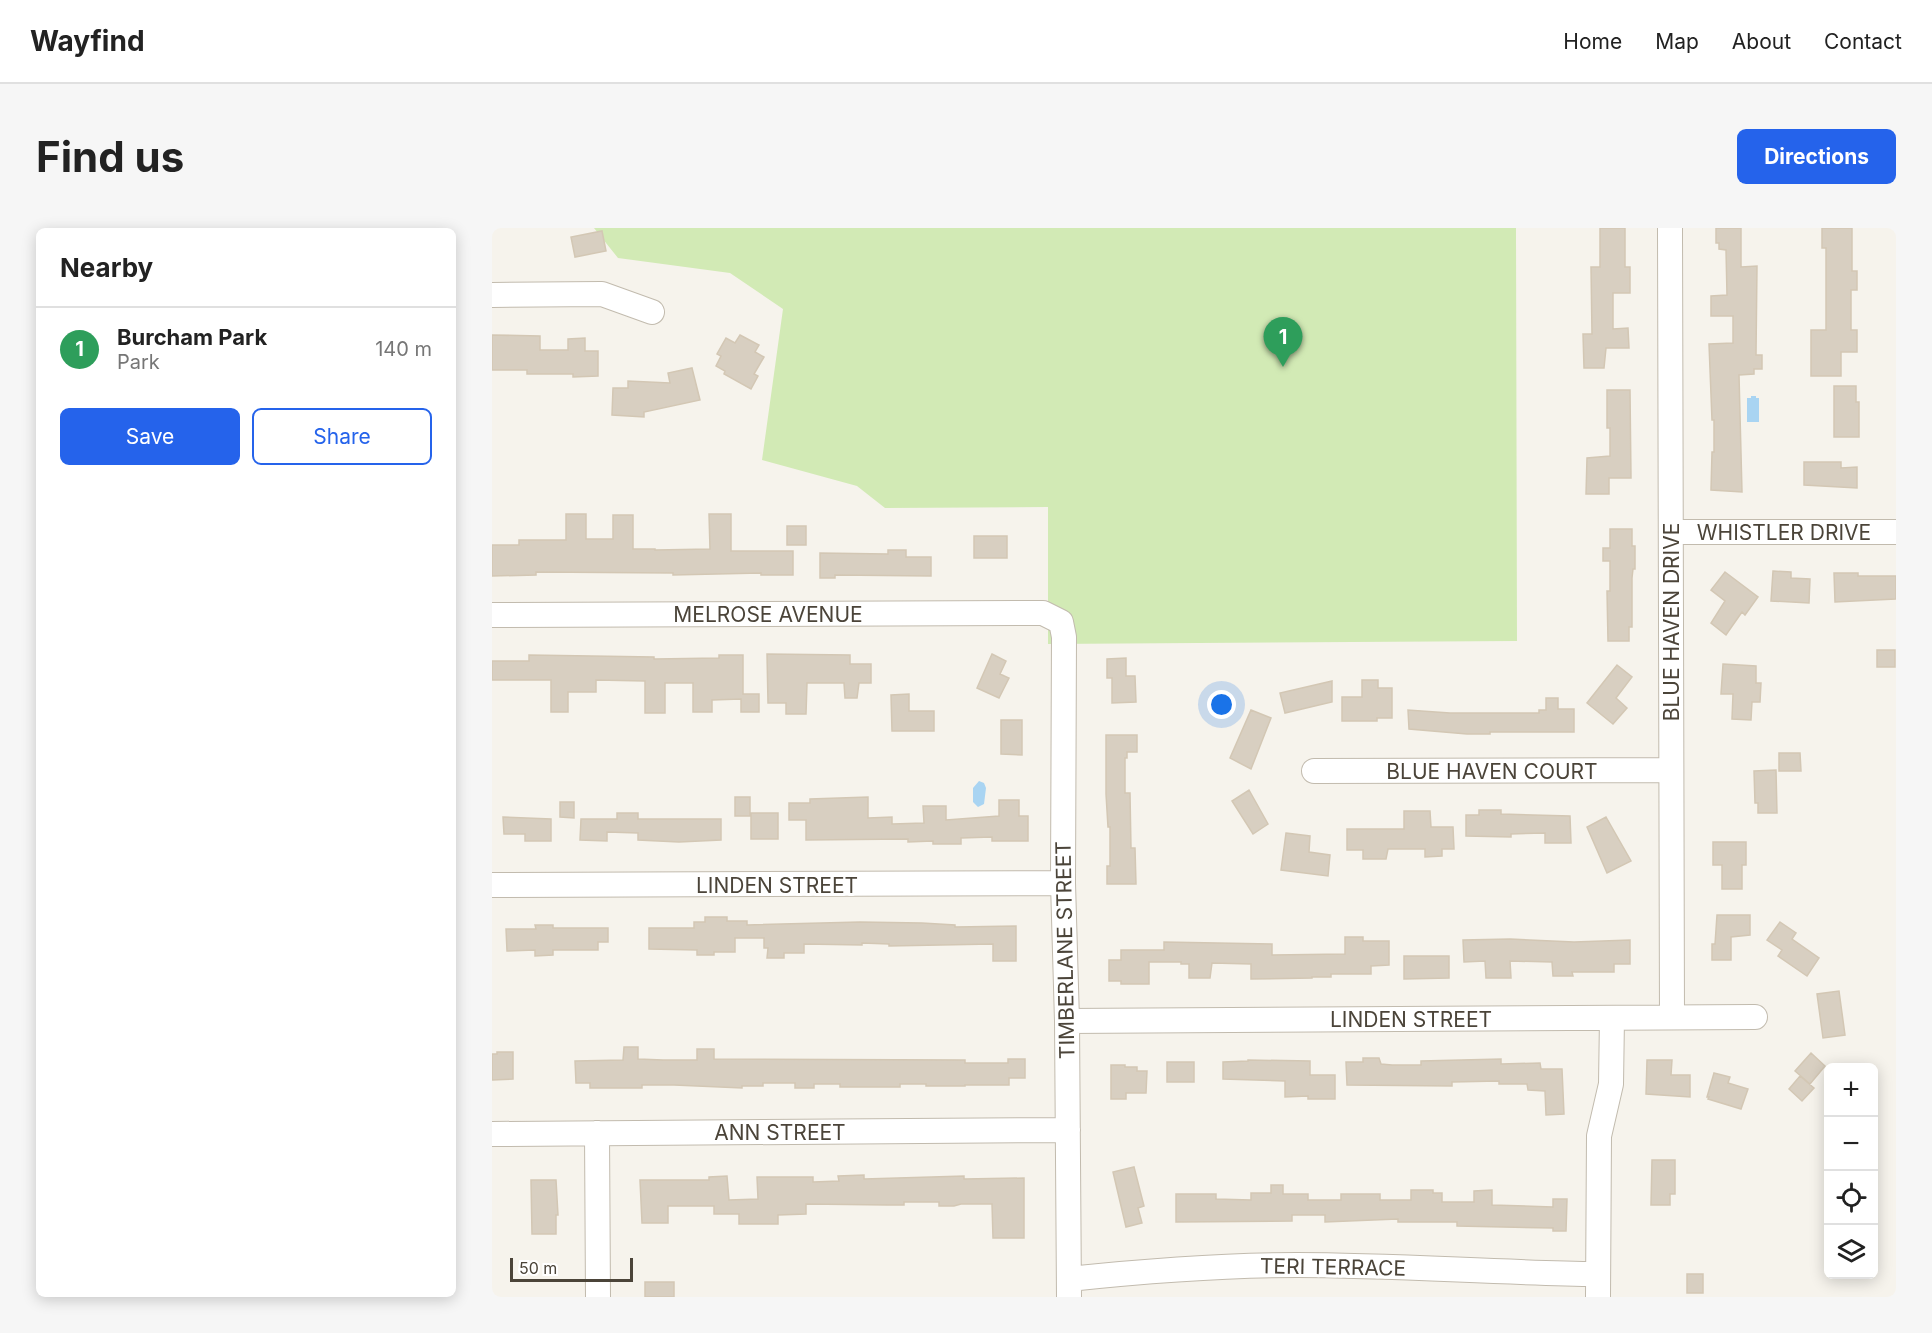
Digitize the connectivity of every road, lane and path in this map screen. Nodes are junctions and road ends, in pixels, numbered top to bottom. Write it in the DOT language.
graph roads {
  1 [pos="1670,228"];
  2 [pos="492,295"];
  3 [pos="652,312"];
  4 [pos="1672,532"];
  5 [pos="1896,532"];
  6 [pos="1044,613"];
  7 [pos="492,615"];
  8 [pos="1670,770"];
  9 [pos="1314,771"];
  10 [pos="1063,883"];
  11 [pos="492,885"];
  12 [pos="1672,1017"];
  13 [pos="1755,1017"];
  14 [pos="1612,1018"];
  15 [pos="1067,1021"];
  16 [pos="1068,1130"];
  17 [pos="597,1133"];
  18 [pos="492,1134"];
  19 [pos="1598,1286"];
  20 [pos="1069,1288"];
  21 [pos="598,1297"];
  1 -- 4 [label="street, BLUE HAVEN DRIVE"];
  2 -- 3 [label="street"];
  4 -- 5 [label="street, WHISTLER DRIVE"];
  4 -- 8 [label="street, BLUE HAVEN DRIVE"];
  6 -- 7 [label="street, MELROSE AVENUE"];
  6 -- 10 [label="street, TIMBERLANE STREET"];
  8 -- 9 [label="street, BLUE HAVEN COURT"];
  8 -- 12 [label="street, BLUE HAVEN DRIVE"];
  10 -- 11 [label="street, LINDEN STREET"];
  10 -- 15 [label="street, TIMBERLANE STREET"];
  12 -- 13 [label="street, LINDEN STREET"];
  12 -- 14 [label="street, LINDEN STREET"];
  14 -- 15 [label="street, LINDEN STREET"];
  14 -- 19 [label="street"];
  15 -- 16 [label="street, TIMBERLANE STREET"];
  16 -- 17 [label="street, ANN STREET"];
  16 -- 20 [label="street, TIMBERLANE STREET"];
  17 -- 18 [label="street, ANN STREET"];
  17 -- 21 [label="street"];
  19 -- 20 [label="street, TERI TERRACE"];
}
